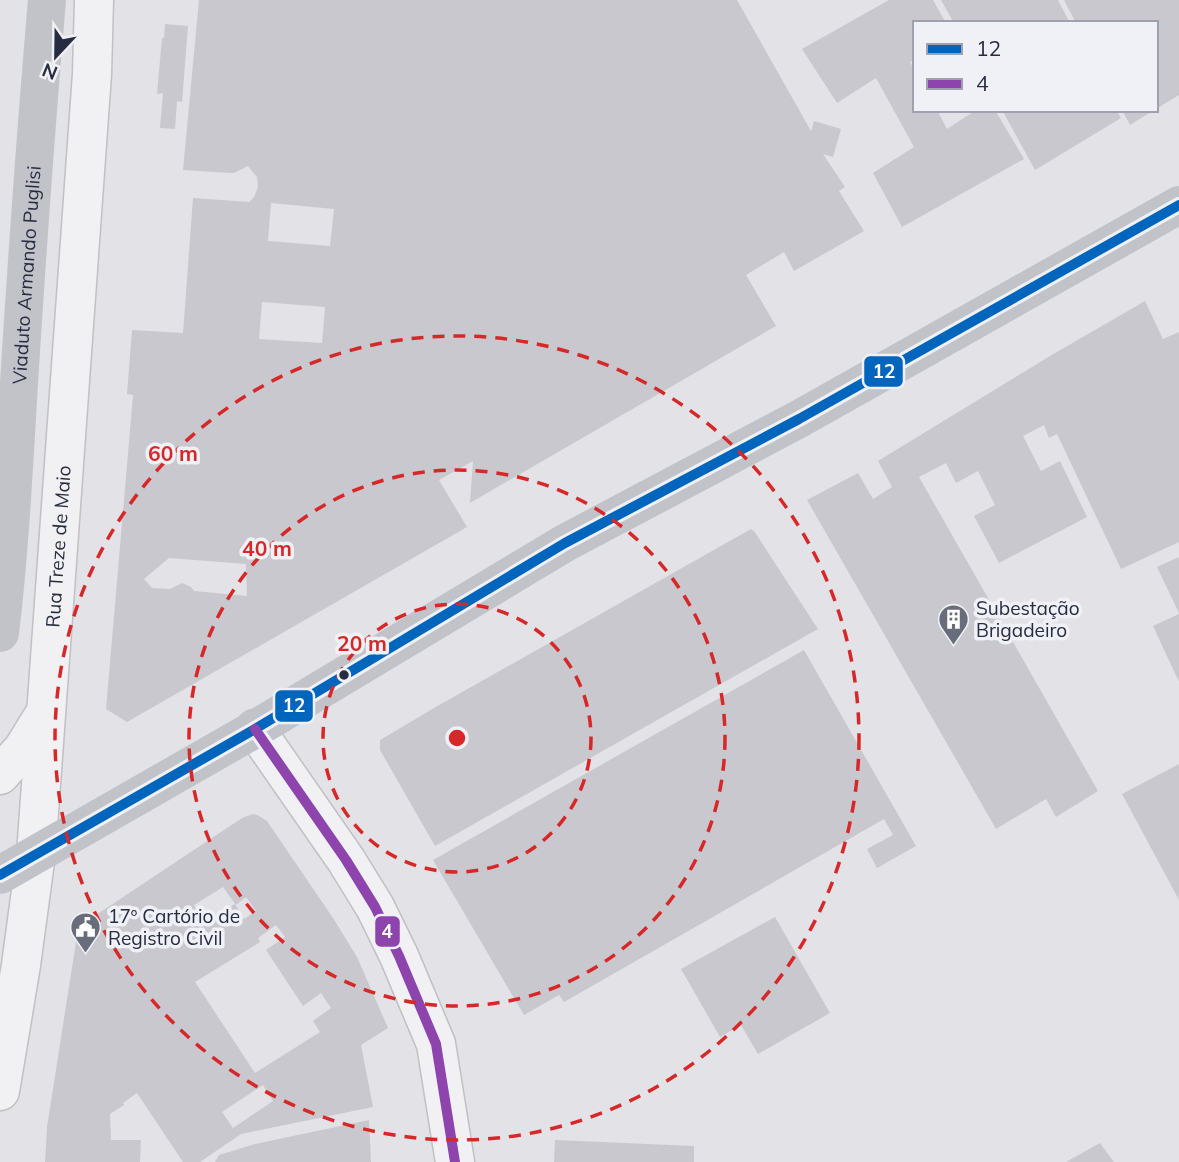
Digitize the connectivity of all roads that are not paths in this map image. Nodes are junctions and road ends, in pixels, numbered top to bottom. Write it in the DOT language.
graph roads {
  1 [pos="47,0"];
  2 [pos="94,0"];
  3 [pos="1179,205"];
  4 [pos="0,633"];
  5 [pos="46,712"];
  6 [pos="255,729"];
  7 [pos="0,775"];
  8 [pos="36,854"];
  9 [pos="0,875"];
  10 [pos="8,996"];
  11 [pos="0,1091"];
  12 [pos="455,1162"];
  1 -- 4 [label="main road, Viaduto Armando Puglisi"];
  2 -- 5 [label="street, Rua Treze de Maio"];
  3 -- 6 [label="main road"];
  5 -- 7 [label="street"];
  5 -- 8 [label="street, Rua Treze de Maio"];
  6 -- 8 [label="main road"];
  6 -- 12 [label="street"];
  8 -- 9 [label="main road"];
  8 -- 10 [label="street, Rua Treze de Maio"];
  10 -- 11 [label="street, Rua Treze de Maio"];
}
